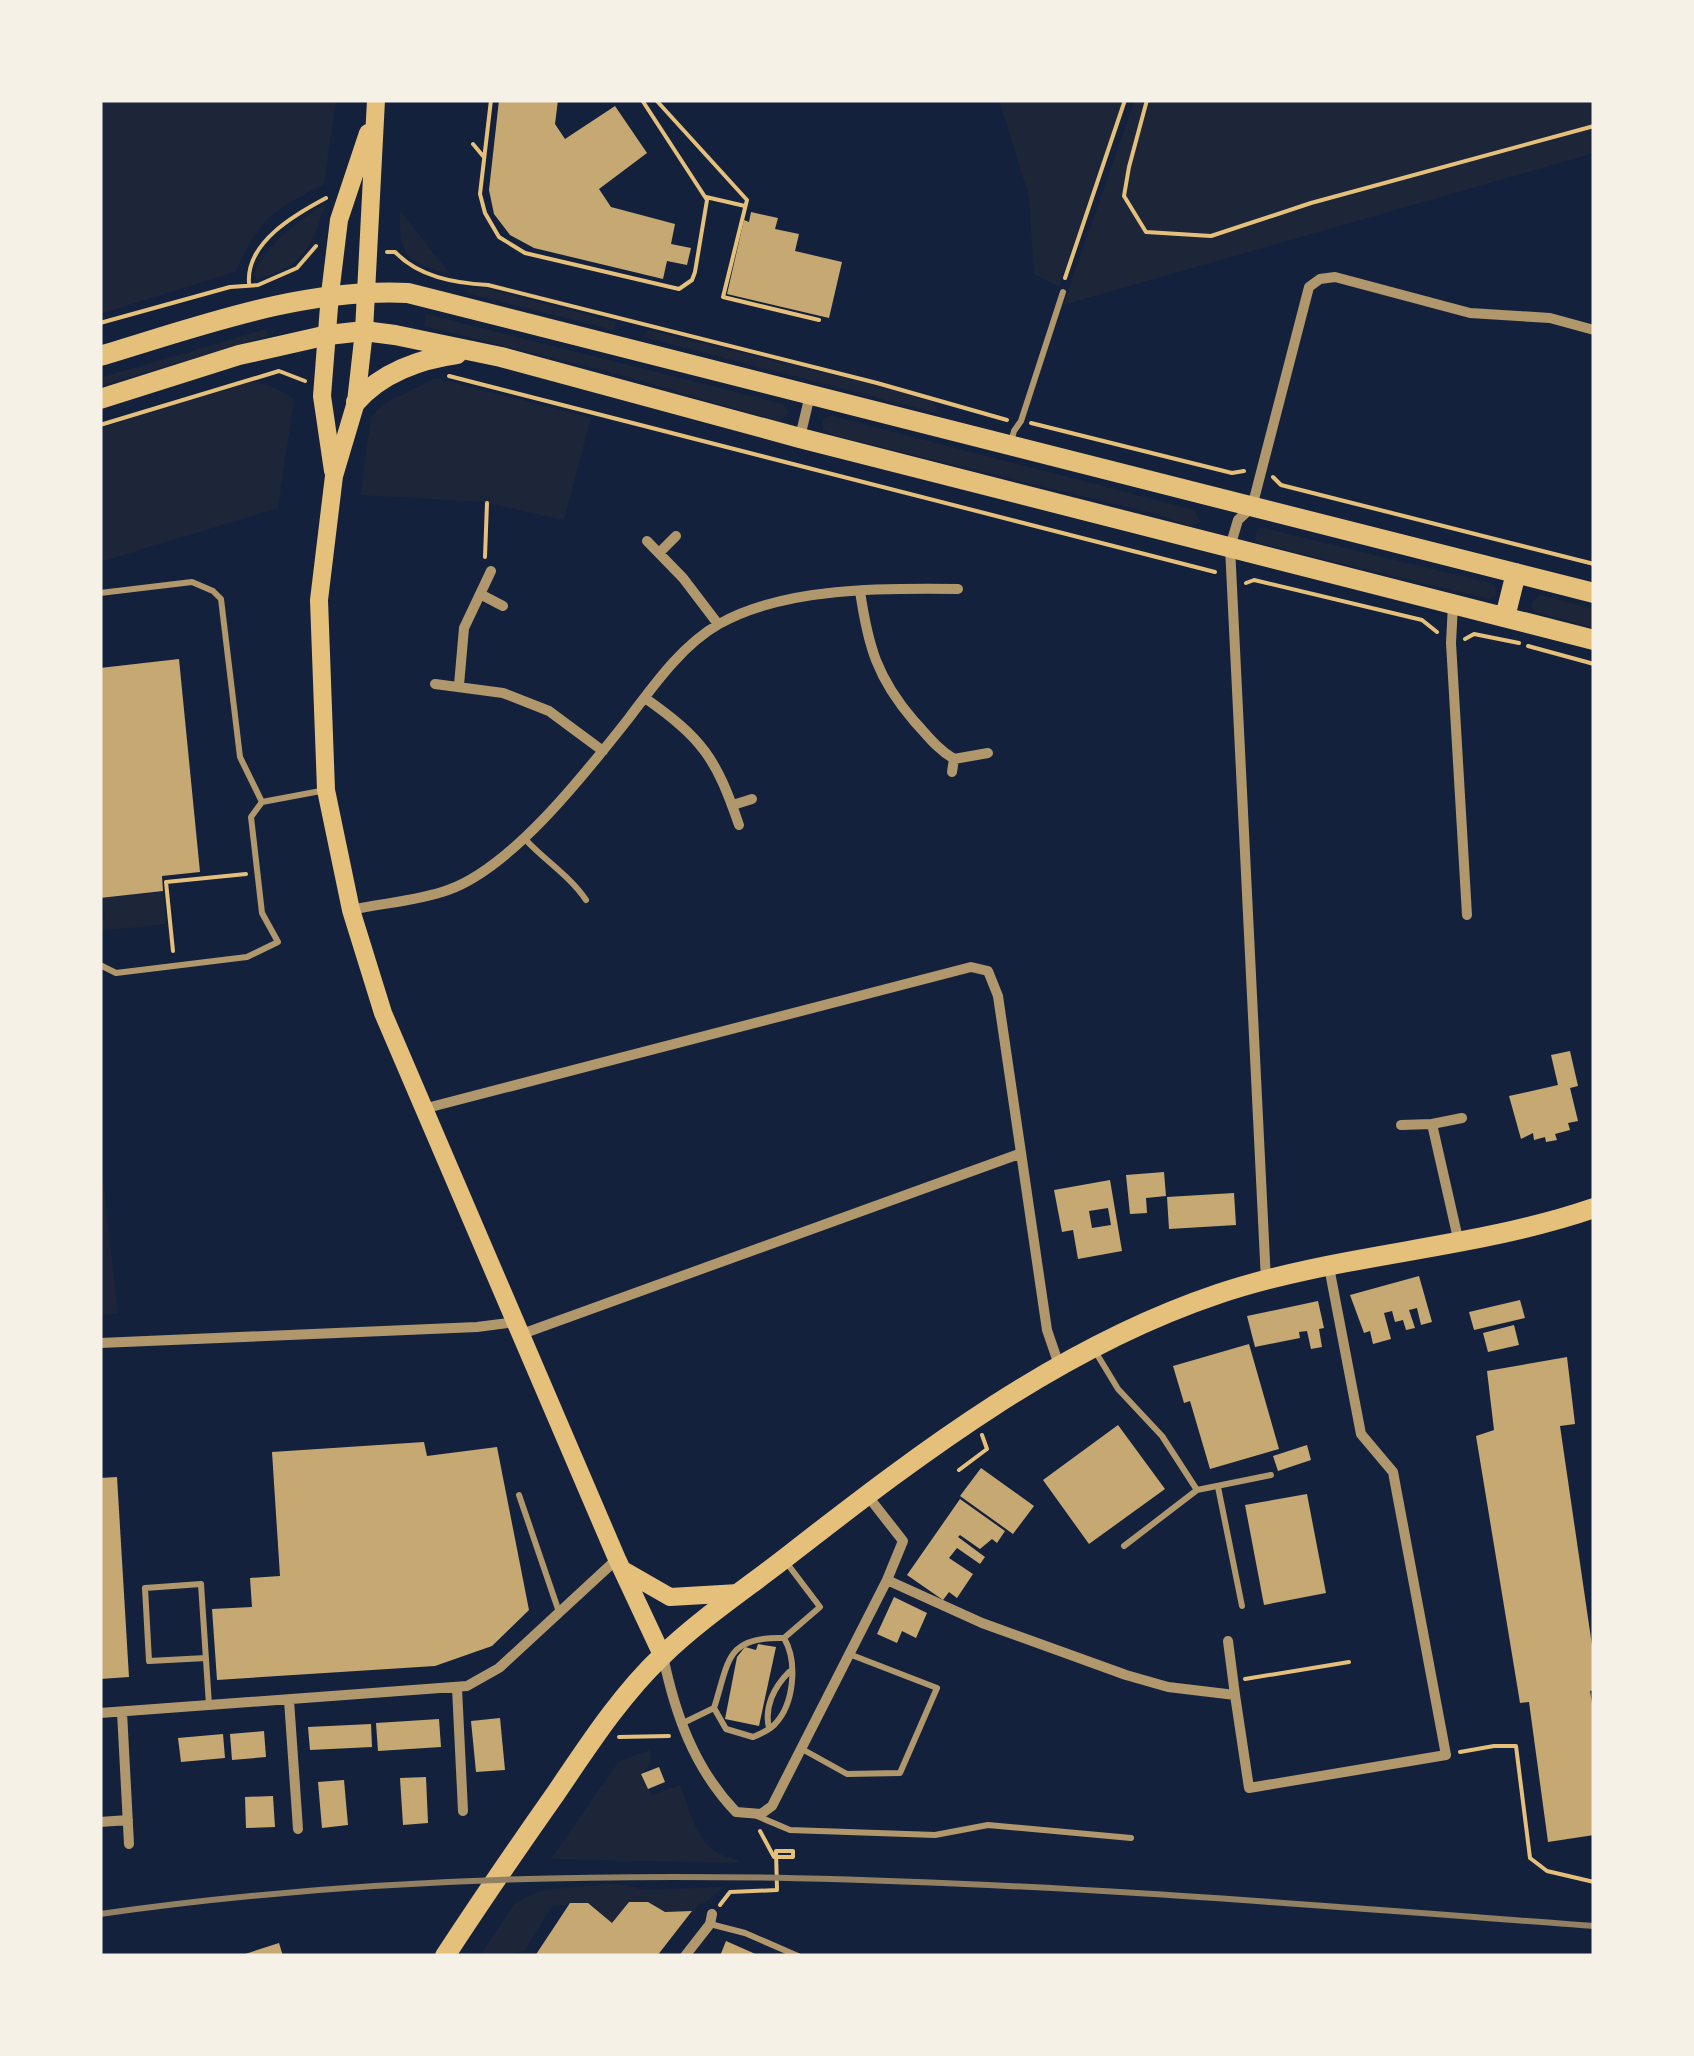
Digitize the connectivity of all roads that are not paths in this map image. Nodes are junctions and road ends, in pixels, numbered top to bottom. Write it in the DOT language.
graph roads {
  1 [pos="374,107"];
  2 [pos="366,291"];
  3 [pos="1063,292"];
  4 [pos="330,294"];
  5 [pos="1594,330"];
  6 [pos="364,332"];
  7 [pos="328,334"];
  8 [pos="474,351"];
  9 [pos="100,356"];
  10 [pos="810,394"];
  11 [pos="100,398"];
  12 [pos="356,402"];
  13 [pos="800,438"];
  14 [pos="1011,446"];
  15 [pos="334,476"];
  16 [pos="1252,508"];
  17 [pos="676,536"];
  18 [pos="647,541"];
  19 [pos="1230,547"];
  20 [pos="659,553"];
  21 [pos="491,571"];
  22 [pos="1516,573"];
  23 [pos="958,589"];
  24 [pos="860,590"];
  25 [pos="100,593"];
  26 [pos="1594,593"];
  27 [pos="480,594"];
  28 [pos="1453,604"];
  29 [pos="503,606"];
  30 [pos="1504,617"];
  31 [pos="718,624"];
  32 [pos="1594,640"];
  33 [pos="434,684"];
  34 [pos="459,685"];
  35 [pos="645,698"];
  36 [pos="603,751"];
  37 [pos="988,753"];
  38 [pos="954,759"];
  39 [pos="952,772"];
  40 [pos="326,790"];
  41 [pos="752,799"];
  42 [pos="262,802"];
  43 [pos="733,805"];
  44 [pos="740,825"];
  45 [pos="524,838"];
  46 [pos="586,900"];
  47 [pos="351,910"];
  48 [pos="1467,915"];
  49 [pos="100,966"];
  50 [pos="423,1110"];
  51 [pos="1462,1118"];
  52 [pos="1432,1124"];
  53 [pos="1401,1125"];
  54 [pos="1019,1154"];
  55 [pos="1594,1208"];
  56 [pos="1459,1243"];
  57 [pos="1329,1267"];
  58 [pos="1266,1281"];
  59 [pos="519,1328"];
  60 [pos="100,1343"];
  61 [pos="1094,1350"];
  62 [pos="1059,1364"];
  63 [pos="1271,1475"];
  64 [pos="1218,1487"];
  65 [pos="1198,1490"];
  66 [pos="520,1495"];
  67 [pos="867,1495"];
  68 [pos="1124,1546"];
  69 [pos="784,1559"];
  70 [pos="619,1565"];
  71 [pos="887,1580"];
  72 [pos="740,1593"];
  73 [pos="1242,1606"];
  74 [pos="559,1613"];
  75 [pos="784,1638"];
  76 [pos="1228,1641"];
  77 [pos="848,1654"];
  78 [pos="662,1655"];
  79 [pos="206,1658"];
  80 [pos="790,1671"];
  81 [pos="457,1688"];
  82 [pos="1236,1696"];
  83 [pos="289,1700"];
  84 [pos="209,1706"];
  85 [pos="714,1708"];
  86 [pos="100,1712"];
  87 [pos="122,1712"];
  88 [pos="769,1728"];
  89 [pos="682,1730"];
  90 [pos="801,1749"];
  91 [pos="463,1811"];
  92 [pos="751,1814"];
  93 [pos="128,1820"];
  94 [pos="100,1822"];
  95 [pos="298,1828"];
  96 [pos="1131,1838"];
  97 [pos="129,1844"];
  98 [pos="711,1919"];
  99 [pos="444,1956"];
  100 [pos="685,1956"];
  101 [pos="798,1956"];
  1 -- 2 [label="main road"];
  1 -- 4 [label="main road"];
  2 -- 4 [label="main road"];
  2 -- 6 [label="main road"];
  2 -- 10 [label="main road"];
  3 -- 14 [label="lane"];
  4 -- 7 [label="main road"];
  4 -- 9 [label="main road"];
  5 -- 16 [label="street"];
  6 -- 7 [label="main road"];
  6 -- 8 [label="main road"];
  6 -- 12 [label="main road"];
  7 -- 11 [label="main road"];
  7 -- 15 [label="main road"];
  8 -- 12 [label="main road"];
  8 -- 13 [label="main road"];
  10 -- 13 [label="street"];
  10 -- 14 [label="main road"];
  12 -- 15 [label="main road"];
  13 -- 19 [label="main road"];
  14 -- 16 [label="main road"];
  15 -- 40 [label="main road"];
  16 -- 19 [label="street"];
  16 -- 22 [label="main road"];
  17 -- 20 [label="street"];
  18 -- 20 [label="street"];
  19 -- 28 [label="main road"];
  19 -- 58 [label="street"];
  20 -- 31 [label="street"];
  21 -- 27 [label="street"];
  22 -- 26 [label="main road"];
  22 -- 30 [label="main road"];
  23 -- 24 [label="street"];
  24 -- 31 [label="street"];
  24 -- 38 [label="street"];
  25 -- 42 [label="lane"];
  27 -- 29 [label="street"];
  27 -- 34 [label="street"];
  28 -- 30 [label="main road"];
  28 -- 48 [label="street"];
  30 -- 32 [label="main road"];
  31 -- 35 [label="street"];
  33 -- 34 [label="street"];
  34 -- 36 [label="street"];
  35 -- 36 [label="street"];
  35 -- 43 [label="street"];
  36 -- 45 [label="street"];
  37 -- 38 [label="street"];
  38 -- 39 [label="street"];
  40 -- 42 [label="lane"];
  40 -- 47 [label="main road"];
  41 -- 43 [label="street"];
  42 -- 49 [label="lane"];
  43 -- 44 [label="street"];
  45 -- 46 [label="lane"];
  45 -- 47 [label="street"];
  47 -- 50 [label="main road"];
  50 -- 54 [label="street"];
  50 -- 59 [label="main road"];
  51 -- 52 [label="street"];
  52 -- 53 [label="street"];
  52 -- 56 [label="street"];
  54 -- 59 [label="street"];
  54 -- 62 [label="street"];
  55 -- 56 [label="main road"];
  56 -- 57 [label="main road"];
  57 -- 58 [label="main road"];
  57 -- 82 [label="street"];
  58 -- 61 [label="main road"];
  59 -- 60 [label="street"];
  59 -- 70 [label="main road"];
  61 -- 62 [label="main road"];
  61 -- 65 [label="lane"];
  62 -- 67 [label="main road"];
  63 -- 64 [label="lane"];
  64 -- 65 [label="lane"];
  64 -- 73 [label="lane"];
  65 -- 68 [label="lane"];
  66 -- 74 [label="lane"];
  67 -- 69 [label="main road"];
  67 -- 71 [label="street"];
  69 -- 72 [label="main road"];
  69 -- 75 [label="lane"];
  70 -- 72 [label="main road"];
  70 -- 74 [label="street"];
  70 -- 78 [label="main road"];
  71 -- 77 [label="street"];
  71 -- 82 [label="street"];
  72 -- 78 [label="main road"];
  74 -- 81 [label="street"];
  75 -- 80 [label="lane"];
  75 -- 85 [label="lane"];
  76 -- 82 [label="street"];
  77 -- 90 [label="street"];
  77 -- 90 [label="lane"];
  78 -- 89 [label="street"];
  78 -- 99 [label="main road"];
  79 -- 79 [label="lane"];
  79 -- 84 [label="lane"];
  80 -- 88 [label="lane"];
  80 -- 88 [label="lane"];
  81 -- 83 [label="street"];
  81 -- 91 [label="street"];
  83 -- 84 [label="street"];
  83 -- 95 [label="street"];
  84 -- 87 [label="street"];
  85 -- 88 [label="lane"];
  85 -- 89 [label="lane"];
  86 -- 87 [label="street"];
  87 -- 93 [label="street"];
  89 -- 92 [label="street"];
  90 -- 92 [label="street"];
  92 -- 96 [label="lane"];
  93 -- 94 [label="street"];
  93 -- 97 [label="street"];
  98 -- 100 [label="street"];
  98 -- 101 [label="lane"];
}
